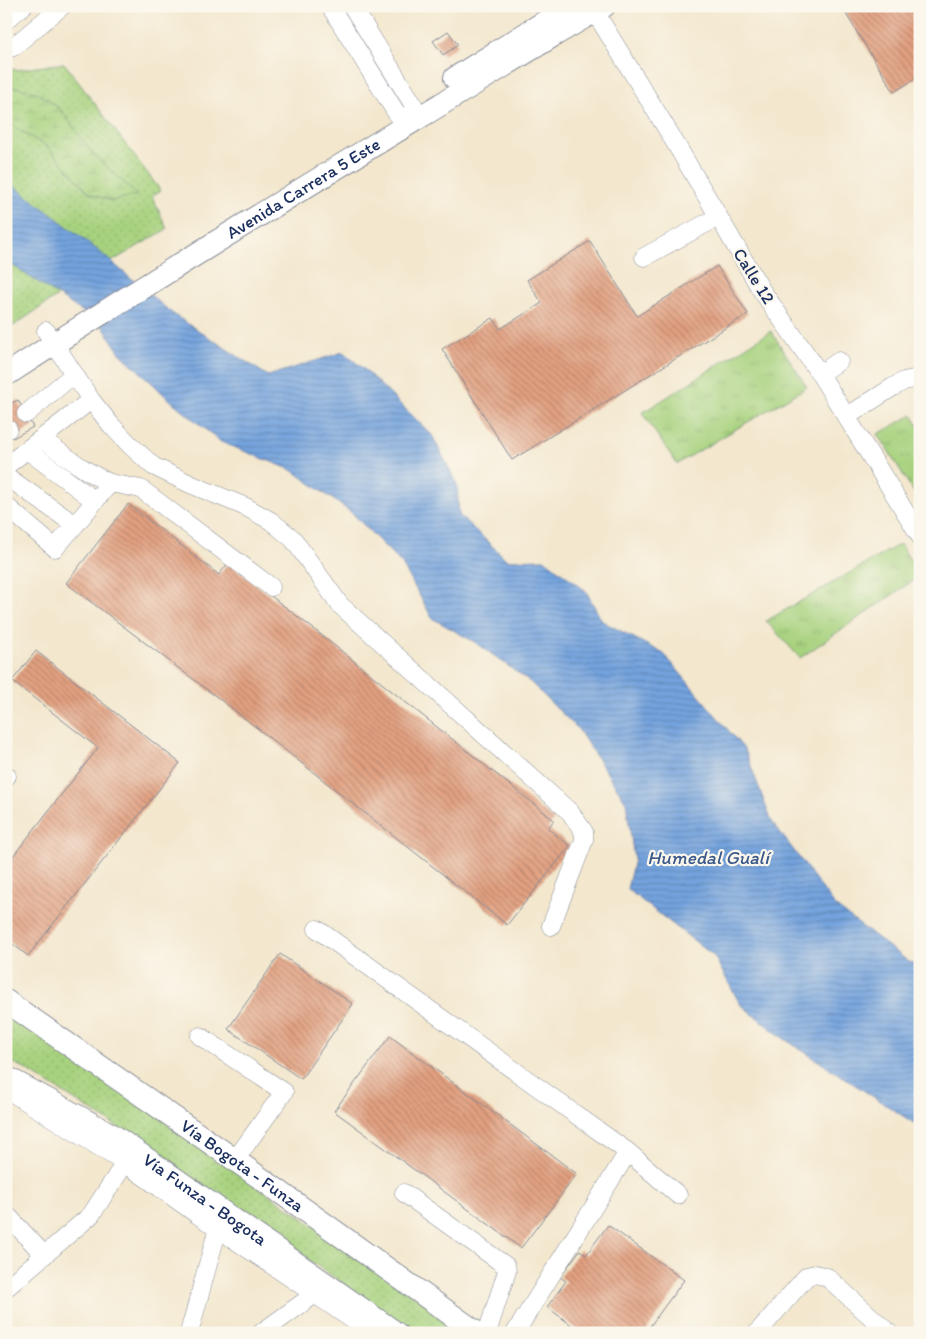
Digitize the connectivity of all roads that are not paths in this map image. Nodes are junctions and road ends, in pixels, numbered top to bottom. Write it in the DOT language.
graph roads {
  1 [pos="24,6"];
  2 [pos="62,6"];
  3 [pos="330,6"];
  4 [pos="352,6"];
  5 [pos="570,6"];
  6 [pos="600,9"];
  7 [pos="42,13"];
  8 [pos="6,20"];
  9 [pos="6,49"];
  10 [pos="402,106"];
  11 [pos="718,217"];
  12 [pos="644,257"];
  13 [pos="50,337"];
  14 [pos="6,357"];
  15 [pos="839,361"];
  16 [pos="74,374"];
  17 [pos="820,374"];
  18 [pos="6,375"];
  19 [pos="920,378"];
  20 [pos="91,400"];
  21 [pos="26,414"];
  22 [pos="846,417"];
  23 [pos="42,439"];
  24 [pos="27,450"];
  25 [pos="6,469"];
  26 [pos="110,483"];
  27 [pos="95,500"];
  28 [pos="6,506"];
  29 [pos="75,525"];
  30 [pos="920,536"];
  31 [pos="271,587"];
  32 [pos="551,926"];
  33 [pos="317,929"];
  34 [pos="6,1001"];
  35 [pos="200,1036"];
  36 [pos="6,1077"];
  37 [pos="6,1088"];
  38 [pos="628,1152"];
  39 [pos="235,1160"];
  40 [pos="126,1163"];
  41 [pos="404,1193"];
  42 [pos="678,1195"];
  43 [pos="6,1214"];
  44 [pos="218,1228"];
  45 [pos="44,1255"];
  46 [pos="6,1288"];
  47 [pos="315,1294"];
  48 [pos="189,1333"];
  49 [pos="261,1333"];
  50 [pos="372,1333"];
  51 [pos="396,1333"];
  52 [pos="477,1333"];
  53 [pos="487,1333"];
  54 [pos="516,1333"];
  55 [pos="757,1333"];
  56 [pos="890,1333"];
  1 -- 8 [label="street"];
  2 -- 7 [label="street"];
  3 -- 10 [label="street"];
  4 -- 10 [label="street"];
  5 -- 10 [label="main road, Avenida Carrera 5 Este"];
  6 -- 10 [label="main road, Avenida Carrera 5 Este"];
  6 -- 11 [label="street, Calle 12"];
  7 -- 9 [label="street"];
  10 -- 13 [label="main road, Avenida Carrera 5 Este"];
  11 -- 12 [label="street"];
  11 -- 17 [label="street, Calle 12"];
  13 -- 14 [label="main road, Avenida Carrera 5 Este"];
  13 -- 16 [label="street"];
  13 -- 18 [label="main road, Avenida Carrera 5 Este"];
  15 -- 17 [label="street"];
  16 -- 20 [label="street"];
  16 -- 21 [label="street"];
  17 -- 22 [label="street, Calle 12"];
  19 -- 22 [label="street"];
  20 -- 23 [label="street"];
  20 -- 32 [label="street"];
  22 -- 30 [label="street, Calle 12"];
  23 -- 24 [label="street"];
  23 -- 26 [label="street"];
  24 -- 25 [label="street"];
  24 -- 27 [label="street"];
  25 -- 29 [label="street"];
  26 -- 27 [label="street"];
  26 -- 31 [label="street"];
  27 -- 29 [label="street"];
  28 -- 29 [label="street"];
  33 -- 38 [label="street"];
  34 -- 39 [label="main road, Vía Bogota - Funza"];
  35 -- 39 [label="street"];
  36 -- 51 [label="main road, Vía Funza - Bogota"];
  37 -- 40 [label="street, Vía Funza - Bogota"];
  38 -- 42 [label="street"];
  38 -- 54 [label="street"];
  39 -- 52 [label="main road, Vía Bogota - Funza"];
  40 -- 44 [label="street, Vía Funza - Bogota"];
  40 -- 45 [label="street"];
  41 -- 53 [label="street"];
  43 -- 45 [label="street"];
  44 -- 47 [label="street, Vía Funza - Bogota"];
  44 -- 48 [label="street"];
  45 -- 46 [label="street"];
  47 -- 49 [label="street"];
  47 -- 50 [label="street, Vía Funza - Bogota"];
  55 -- 56 [label="street"];
}
